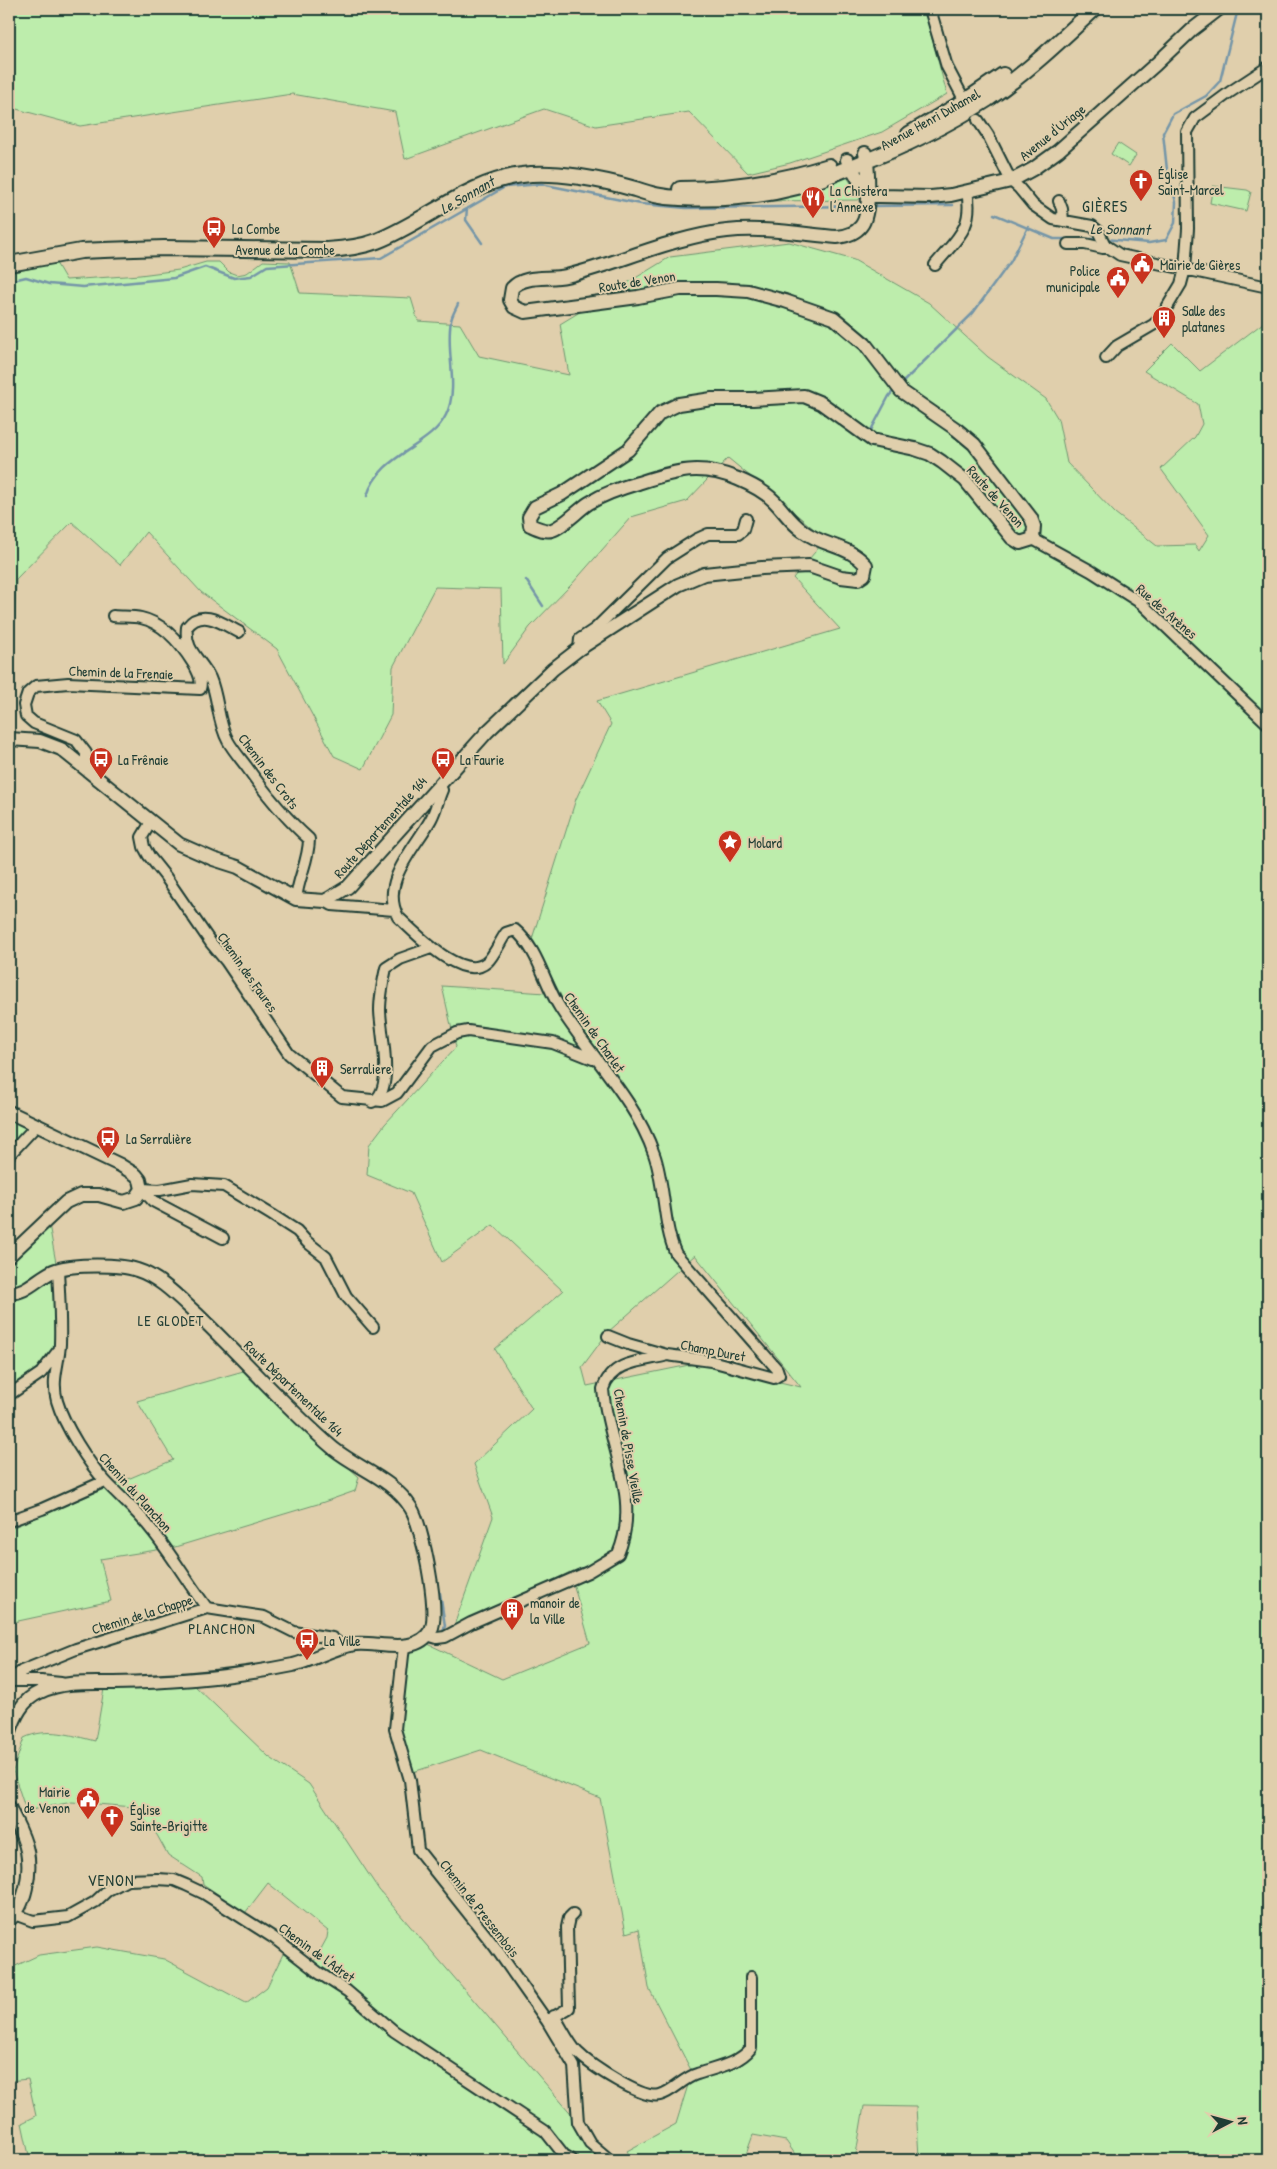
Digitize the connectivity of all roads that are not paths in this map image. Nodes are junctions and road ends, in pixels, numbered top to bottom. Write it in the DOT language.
graph roads {
  1 [pos="930,9"];
  2 [pos="1083,9"];
  3 [pos="1094,9"];
  4 [pos="1219,9"];
  5 [pos="1268,67"];
  6 [pos="971,110"];
  7 [pos="866,157"];
  8 [pos="849,163"];
  9 [pos="1011,181"];
  10 [pos="634,189"];
  11 [pos="967,191"];
  12 [pos="1059,201"];
  13 [pos="867,203"];
  14 [pos="1058,220"];
  15 [pos="1068,244"];
  16 [pos="1107,246"];
  17 [pos="9,264"];
  18 [pos="935,265"];
  19 [pos="1185,269"];
  20 [pos="1268,287"];
  21 [pos="1106,358"];
  22 [pos="746,519"];
  23 [pos="1033,539"];
  24 [pos="809,566"];
  25 [pos="113,616"];
  26 [pos="239,632"];
  27 [pos="579,649"];
  28 [pos="1268,724"];
  29 [pos="9,739"];
  30 [pos="86,768"];
  31 [pos="439,785"];
  32 [pos="151,822"];
  33 [pos="296,899"];
  34 [pos="325,901"];
  35 [pos="394,910"];
  36 [pos="432,948"];
  37 [pos="595,1059"];
  38 [pos="372,1102"];
  39 [pos="9,1112"];
  40 [pos="36,1126"];
  41 [pos="9,1155"];
  42 [pos="142,1189"];
  43 [pos="223,1238"];
  44 [pos="9,1256"];
  45 [pos="58,1269"];
  46 [pos="9,1292"];
  47 [pos="373,1327"];
  48 [pos="608,1336"];
  49 [pos="60,1348"];
  50 [pos="666,1355"];
  51 [pos="755,1373"];
  52 [pos="9,1395"];
  53 [pos="105,1481"];
  54 [pos="9,1520"];
  55 [pos="207,1608"];
  56 [pos="427,1635"];
  57 [pos="404,1646"];
  58 [pos="344,1647"];
  59 [pos="9,1681"];
  60 [pos="67,1684"];
  61 [pos="9,1734"];
  62 [pos="9,1807"];
  63 [pos="573,1914"];
  64 [pos="11,1915"];
  65 [pos="751,1977"];
  66 [pos="550,2019"];
  67 [pos="572,2160"];
  68 [pos="610,2160"];
  1 -- 6 [label="street"];
  2 -- 6 [label="main road, Avenue Henri Duhamel"];
  3 -- 6 [label="main road, Avenue Henri Duhamel"];
  4 -- 9 [label="street, Avenue d'Uriage"];
  5 -- 19 [label="street"];
  6 -- 7 [label="main road, Avenue Henri Duhamel"];
  6 -- 9 [label="street"];
  7 -- 8 [label="main road, Avenue Henri Duhamel"];
  7 -- 13 [label="street, Route de Venon"];
  8 -- 10 [label="main road, Avenue Henri Duhamel"];
  8 -- 13 [label="street"];
  9 -- 11 [label="street, Avenue d'Uriage"];
  9 -- 14 [label="street"];
  10 -- 17 [label="main road, Avenue de la Combe"];
  11 -- 13 [label="street, Avenue d'Uriage"];
  11 -- 18 [label="street"];
  12 -- 14 [label="street"];
  13 -- 23 [label="street, Route de Venon"];
  14 -- 16 [label="street"];
  15 -- 16 [label="street"];
  16 -- 19 [label="street"];
  19 -- 20 [label="street"];
  19 -- 21 [label="street"];
  22 -- 27 [label="street"];
  23 -- 24 [label="street, Route de Venon"];
  23 -- 28 [label="street, Rue des Arènes"];
  24 -- 27 [label="street, Route Départementale 164"];
  25 -- 30 [label="street, Chemin de la Frenaie"];
  26 -- 33 [label="street, Chemin des Crots"];
  27 -- 31 [label="street, Route Départementale 164"];
  29 -- 30 [label="street"];
  30 -- 32 [label="street"];
  31 -- 34 [label="street, Route Départementale 164"];
  31 -- 35 [label="street"];
  32 -- 33 [label="street"];
  32 -- 38 [label="street, Chemin des Faures"];
  33 -- 34 [label="street"];
  34 -- 35 [label="street"];
  35 -- 36 [label="street, Chemin de Charlet"];
  36 -- 37 [label="street, Chemin de Charlet"];
  36 -- 38 [label="street"];
  37 -- 38 [label="street"];
  37 -- 51 [label="street, Chemin de Charlet"];
  39 -- 40 [label="street"];
  40 -- 41 [label="street"];
  40 -- 42 [label="street"];
  42 -- 43 [label="street"];
  42 -- 44 [label="street"];
  42 -- 47 [label="street"];
  45 -- 46 [label="street, Route Départementale 164"];
  45 -- 49 [label="street, Chemin du Planchon"];
  45 -- 56 [label="street, Route Départementale 164"];
  48 -- 50 [label="street"];
  49 -- 52 [label="street"];
  49 -- 53 [label="street, Chemin du Planchon"];
  50 -- 51 [label="street, Champ Duret"];
  50 -- 56 [label="street, Chemin de Pisse Vieille"];
  53 -- 54 [label="street"];
  53 -- 55 [label="street, Chemin du Planchon"];
  55 -- 58 [label="street, Chemin de la Chappe"];
  55 -- 59 [label="street, Chemin de la Chappe"];
  56 -- 57 [label="street"];
  57 -- 58 [label="street"];
  57 -- 66 [label="street, Chemin de Pressembois"];
  58 -- 60 [label="street"];
  59 -- 60 [label="street"];
  60 -- 61 [label="street"];
  62 -- 64 [label="street"];
  63 -- 66 [label="street"];
  64 -- 67 [label="street, Chemin de l'Adret"];
  65 -- 66 [label="street"];
  66 -- 68 [label="street, Chemin de Pressembois"];
}
